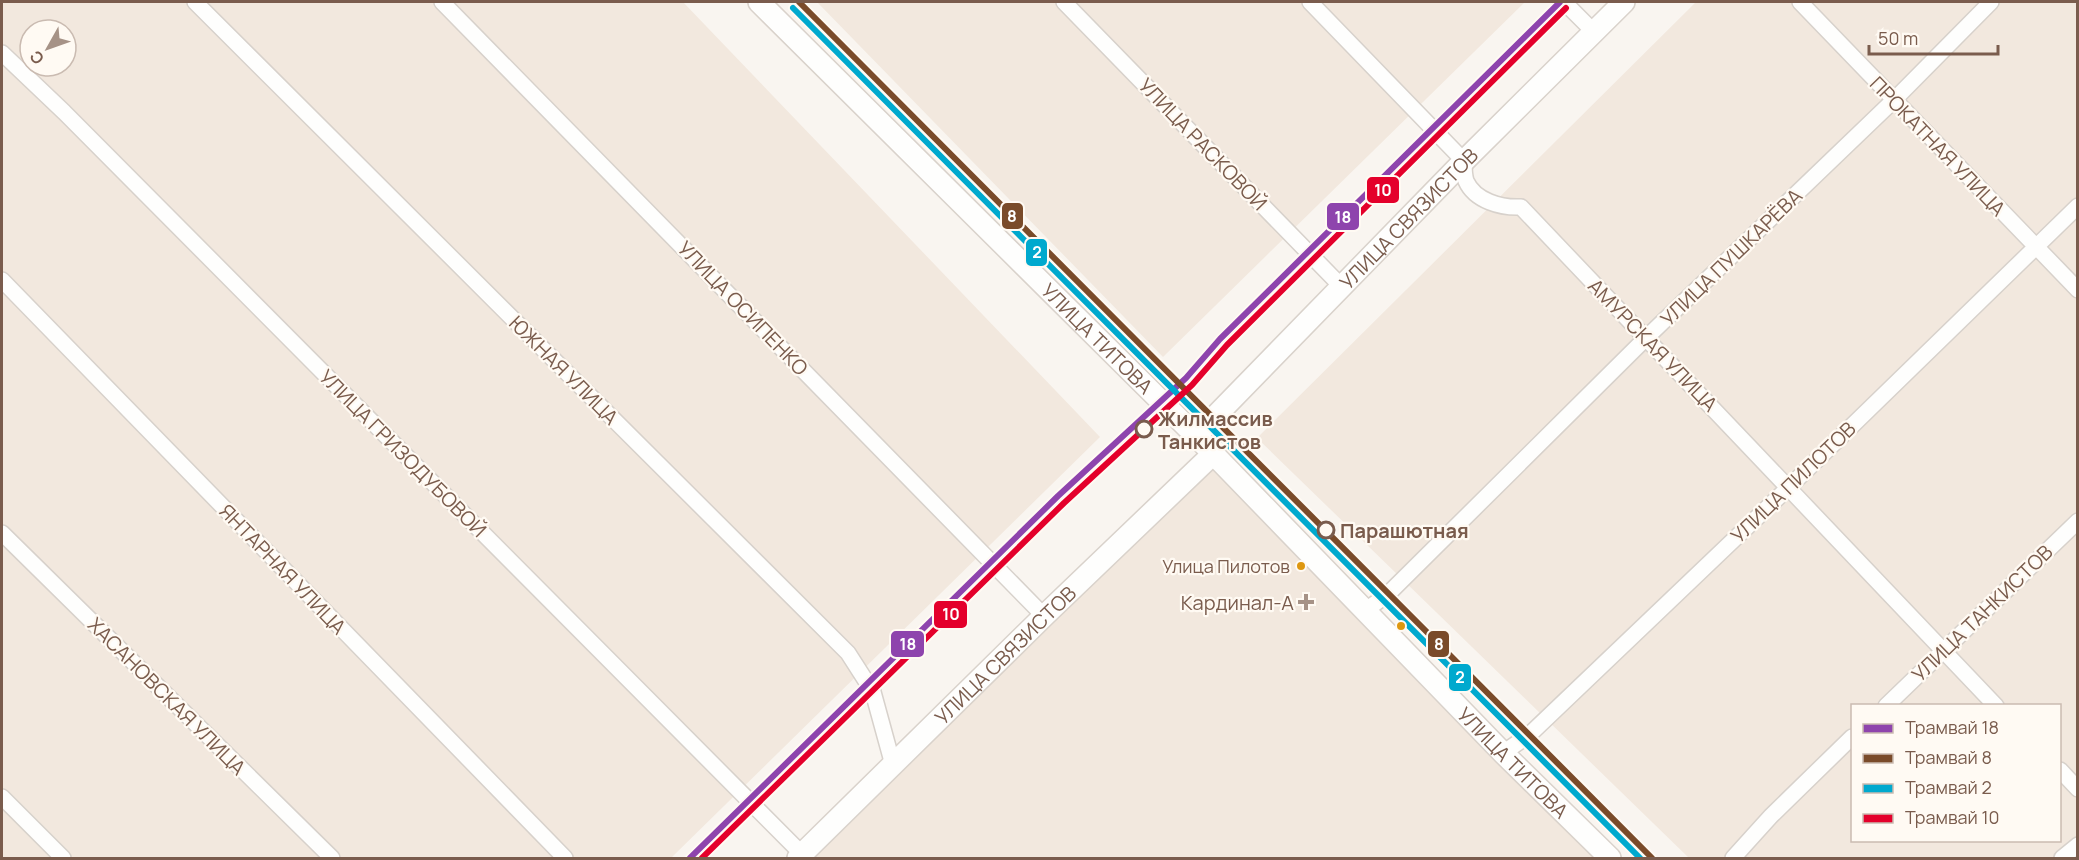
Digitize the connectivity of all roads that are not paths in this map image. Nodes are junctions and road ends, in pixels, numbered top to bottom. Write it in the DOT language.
graph roads {
  1 [pos="195,2"];
  2 [pos="442,2"];
  3 [pos="759,2"];
  4 [pos="1064,2"];
  5 [pos="1310,2"];
  6 [pos="1564,2"];
  7 [pos="1624,2"];
  8 [pos="1800,2"];
  9 [pos="1991,2"];
  10 [pos="1594,32"];
  11 [pos="2,53"];
  12 [pos="1894,100"];
  13 [pos="1464,161"];
  14 [pos="2078,206"];
  15 [pos="2035,246"];
  16 [pos="2,280"];
  17 [pos="1341,286"];
  18 [pos="2078,290"];
  19 [pos="1646,338"];
  20 [pos="1196,436"];
  21 [pos="1213,454"];
  22 [pos="1788,488"];
  23 [pos="2078,521"];
  24 [pos="2,533"];
  25 [pos="1366,610"];
  26 [pos="1044,616"];
  27 [pos="1943,650"];
  28 [pos="1887,704"];
  29 [pos="1995,704"];
  30 [pos="1851,739"];
  31 [pos="1503,753"];
  32 [pos="893,765"];
  33 [pos="2061,772"];
  34 [pos="2078,789"];
  35 [pos="2,796"];
  36 [pos="2078,845"];
  37 [pos="800,856"];
  38 [pos="63,858"];
  39 [pos="332,858"];
  40 [pos="565,858"];
  41 [pos="1610,858"];
  42 [pos="1732,858"];
  43 [pos="2062,858"];
  1 -- 32 [label="street, ЮЖНАЯ УЛИЦА"];
  2 -- 26 [label="street, УЛИЦА ОСИПЕНКО"];
  3 -- 20 [label="street, УЛИЦА ТИТОВА"];
  4 -- 17 [label="street, УЛИЦА РАСКОВОЙ"];
  5 -- 13 [label="street, АМУРСКАЯ УЛИЦА"];
  6 -- 10 [label="street"];
  7 -- 10 [label="street, УЛИЦА СВЯЗИСТОВ"];
  8 -- 12 [label="street, ПРОКАТНАЯ УЛИЦА"];
  9 -- 12 [label="street, УЛИЦА ПУШКАРЁВА"];
  10 -- 13 [label="street, УЛИЦА СВЯЗИСТОВ"];
  11 -- 37 [label="street, УЛИЦА ГРИЗОДУБОВОЙ"];
  12 -- 15 [label="street, ПРОКАТНАЯ УЛИЦА"];
  12 -- 19 [label="street, УЛИЦА ПУШКАРЁВА"];
  13 -- 17 [label="street, УЛИЦА СВЯЗИСТОВ"];
  13 -- 19 [label="street, АМУРСКАЯ УЛИЦА"];
  14 -- 15 [label="street, УЛИЦА ПИЛОТОВ"];
  15 -- 18 [label="street, ПРОКАТНАЯ УЛИЦА"];
  15 -- 22 [label="street, УЛИЦА ПИЛОТОВ"];
  16 -- 40 [label="street, ЯНТАРНАЯ УЛИЦА"];
  17 -- 20 [label="street, УЛИЦА СВЯЗИСТОВ"];
  19 -- 22 [label="street, АМУРСКАЯ УЛИЦА"];
  19 -- 25 [label="street, УЛИЦА ПУШКАРЁВА"];
  20 -- 21 [label="street, УЛИЦА ТИТОВА"];
  21 -- 25 [label="street, УЛИЦА ТИТОВА"];
  21 -- 26 [label="street, УЛИЦА СВЯЗИСТОВ"];
  22 -- 27 [label="street, АМУРСКАЯ УЛИЦА"];
  22 -- 31 [label="street, УЛИЦА ПИЛОТОВ"];
  23 -- 27 [label="street, УЛИЦА ТАНКИСТОВ"];
  24 -- 39 [label="street, ХАСАНОВСКАЯ УЛИЦА"];
  25 -- 31 [label="street, УЛИЦА ТИТОВА"];
  26 -- 32 [label="street, УЛИЦА СВЯЗИСТОВ"];
  27 -- 28 [label="street, УЛИЦА ТАНКИСТОВ"];
  27 -- 29 [label="street, АМУРСКАЯ УЛИЦА"];
  30 -- 42 [label="street"];
  31 -- 41 [label="street, УЛИЦА ТИТОВА"];
  32 -- 37 [label="street, УЛИЦА СВЯЗИСТОВ"];
  33 -- 34 [label="street"];
  35 -- 38 [label="street"];
  36 -- 43 [label="street"];
}
